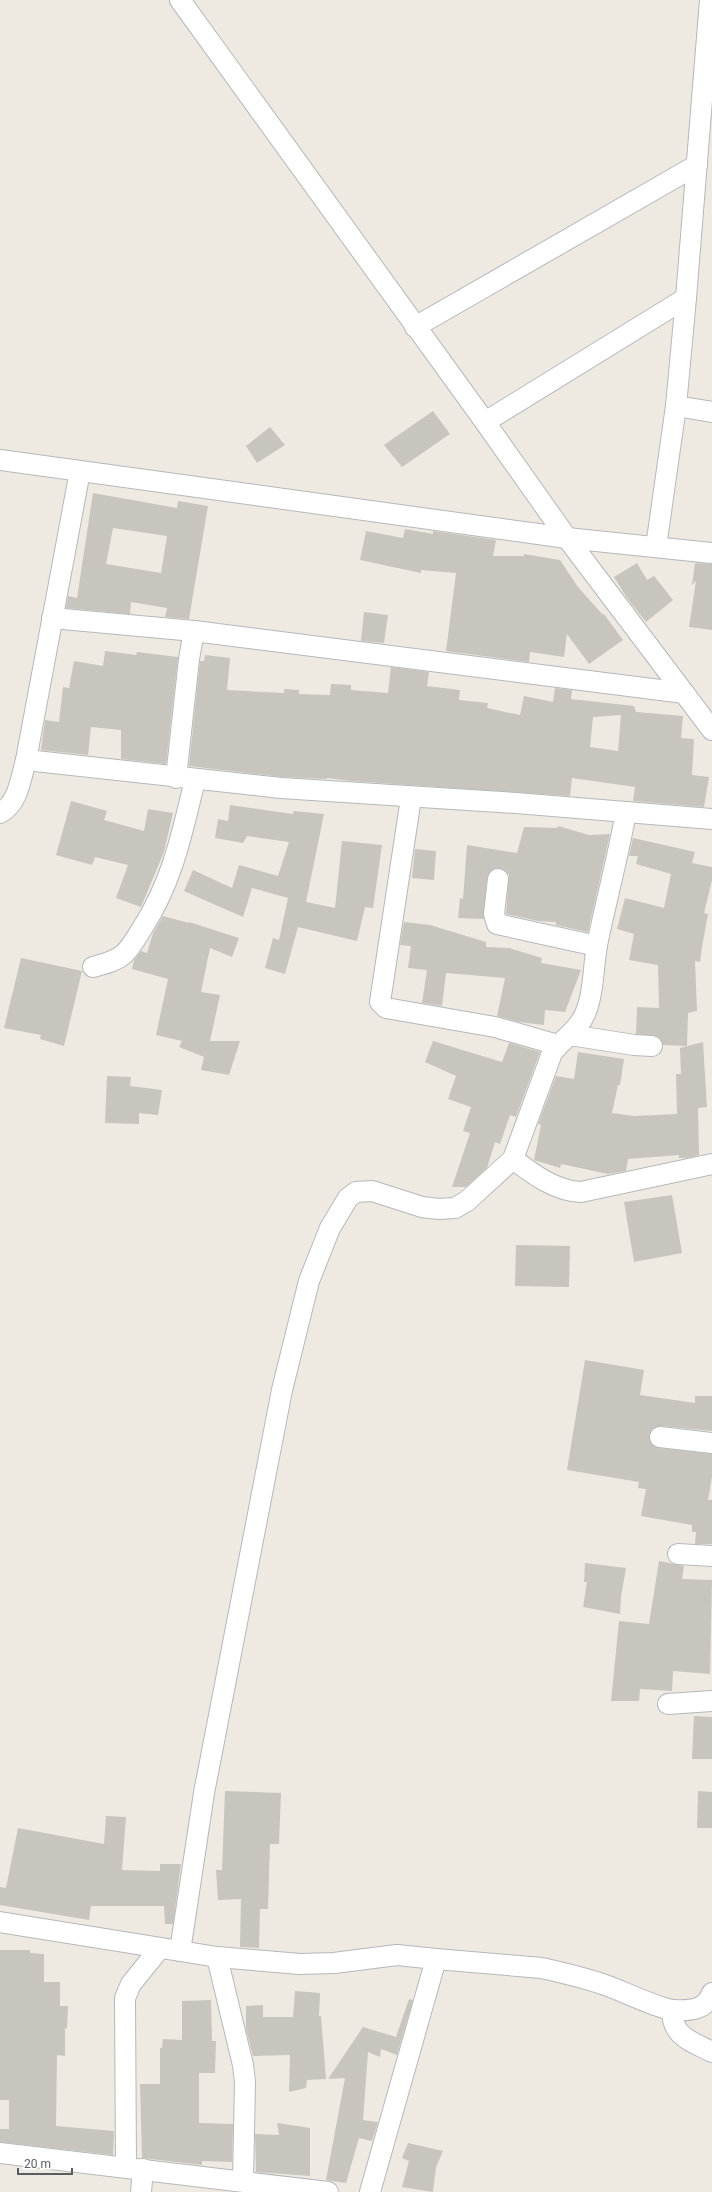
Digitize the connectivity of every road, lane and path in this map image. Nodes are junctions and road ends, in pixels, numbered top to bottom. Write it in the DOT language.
graph roads {
  1 [pos="180,0"];
  2 [pos="710,0"];
  3 [pos="706,145"];
  4 [pos="697,165"];
  5 [pos="686,298"];
  6 [pos="415,327"];
  7 [pos="676,406"];
  8 [pos="712,412"];
  9 [pos="485,422"];
  10 [pos="0,460"];
  11 [pos="80,470"];
  12 [pos="567,538"];
  13 [pos="656,547"];
  14 [pos="712,552"];
  15 [pos="52,618"];
  16 [pos="194,631"];
  17 [pos="684,693"];
  18 [pos="712,730"];
  19 [pos="26,760"];
  20 [pos="185,779"];
  21 [pos="411,798"];
  22 [pos="626,812"];
  23 [pos="0,813"];
  24 [pos="712,819"];
  25 [pos="498,879"];
  26 [pos="597,946"];
  27 [pos="92,967"];
  28 [pos="564,1040"];
  29 [pos="652,1046"];
  30 [pos="513,1159"];
  31 [pos="712,1164"];
  32 [pos="660,1437"];
  33 [pos="712,1443"];
  34 [pos="678,1554"];
  35 [pos="712,1556"];
  36 [pos="712,1701"];
  37 [pos="668,1704"];
  38 [pos="0,1922"];
  39 [pos="160,1948"];
  40 [pos="180,1951"];
  41 [pos="217,1957"];
  42 [pos="436,1959"];
  43 [pos="712,1993"];
  44 [pos="672,2010"];
  45 [pos="712,2052"];
  46 [pos="0,2153"];
  47 [pos="135,2168"];
  48 [pos="243,2181"];
  49 [pos="141,2192"];
  50 [pos="328,2192"];
  51 [pos="370,2192"];
  1 -- 6 [label="street"];
  2 -- 3 [label="street"];
  3 -- 4 [label="street"];
  4 -- 5 [label="street"];
  4 -- 6 [label="street"];
  5 -- 7 [label="street"];
  5 -- 9 [label="street"];
  6 -- 9 [label="street"];
  7 -- 8 [label="street"];
  7 -- 13 [label="street"];
  9 -- 12 [label="street"];
  10 -- 11 [label="street"];
  11 -- 12 [label="street"];
  11 -- 15 [label="street"];
  12 -- 13 [label="street"];
  12 -- 17 [label="street"];
  13 -- 14 [label="street"];
  15 -- 16 [label="street"];
  15 -- 19 [label="street"];
  16 -- 17 [label="street"];
  16 -- 20 [label="street"];
  17 -- 18 [label="street"];
  19 -- 20 [label="street"];
  19 -- 23 [label="street"];
  20 -- 21 [label="street"];
  20 -- 27 [label="street"];
  21 -- 22 [label="street"];
  21 -- 28 [label="street"];
  22 -- 24 [label="street"];
  22 -- 26 [label="street"];
  25 -- 26 [label="street"];
  26 -- 28 [label="street"];
  28 -- 29 [label="street"];
  28 -- 30 [label="street"];
  30 -- 31 [label="street"];
  30 -- 40 [label="street"];
  32 -- 33 [label="street"];
  34 -- 35 [label="street"];
  36 -- 37 [label="street"];
  38 -- 39 [label="street"];
  39 -- 40 [label="street"];
  39 -- 47 [label="street"];
  40 -- 41 [label="street"];
  41 -- 42 [label="street"];
  41 -- 48 [label="street"];
  42 -- 44 [label="street"];
  42 -- 51 [label="street"];
  43 -- 44 [label="street"];
  44 -- 45 [label="street"];
  46 -- 47 [label="street"];
  47 -- 48 [label="street"];
  47 -- 49 [label="street"];
  48 -- 50 [label="street"];
}
